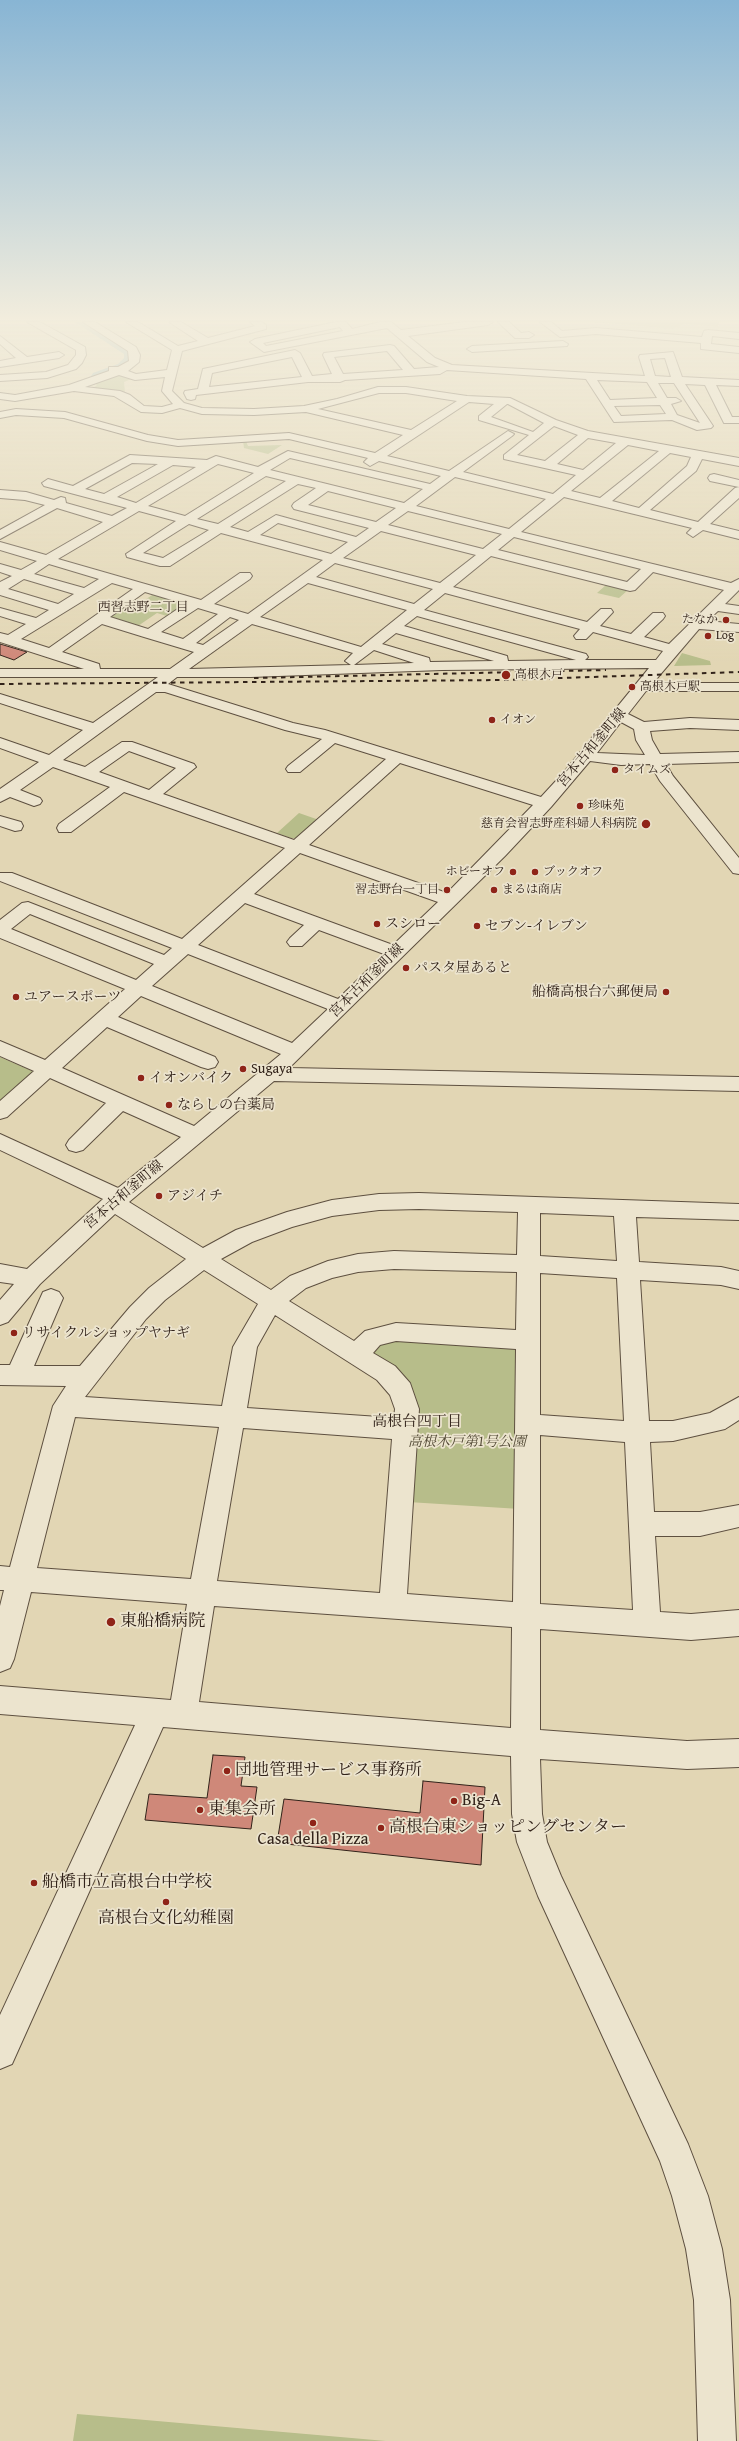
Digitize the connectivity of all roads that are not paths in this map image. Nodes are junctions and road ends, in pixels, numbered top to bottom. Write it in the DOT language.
graph roads {
  1 [pos="140,436"];
  2 [pos="183,436"];
  3 [pos="221,436"];
  4 [pos="318,436"];
  5 [pos="409,436"];
  6 [pos="505,436"];
  7 [pos="534,436"];
  8 [pos="584,436"];
  9 [pos="598,436"];
  10 [pos="618,436"];
  11 [pos="147,438"];
  12 [pos="623,440"];
  13 [pos="218,441"];
  14 [pos="309,441"];
  15 [pos="178,443"];
  16 [pos="668,449"];
  17 [pos="698,456"];
  18 [pos="377,457"];
  19 [pos="170,462"];
  20 [pos="739,462"];
  21 [pos="534,463"];
  22 [pos="210,464"];
  23 [pos="547,466"];
  24 [pos="357,471"];
  25 [pos="590,471"];
  26 [pos="607,471"];
  27 [pos="262,472"];
  28 [pos="452,474"];
  29 [pos="520,474"];
  30 [pos="620,474"];
  31 [pos="377,475"];
  32 [pos="633,477"];
  33 [pos="714,478"];
  34 [pos="296,480"];
  35 [pos="48,484"];
  36 [pos="739,484"];
  37 [pos="671,486"];
  38 [pos="326,487"];
  39 [pos="432,488"];
  40 [pos="562,490"];
  41 [pos="76,491"];
  42 [pos="739,491"];
  43 [pos="0,494"];
  44 [pos="26,496"];
  45 [pos="360,496"];
  46 [pos="105,499"];
  47 [pos="602,503"];
  48 [pos="55,504"];
  49 [pos="410,504"];
  50 [pos="6,507"];
  51 [pos="137,507"];
  52 [pos="641,512"];
  53 [pos="331,515"];
  54 [pos="186,520"];
  55 [pos="115,521"];
  56 [pos="378,526"];
  57 [pos="701,526"];
  58 [pos="219,529"];
  59 [pos="737,532"];
  60 [pos="512,533"];
  61 [pos="0,535"];
  62 [pos="249,537"];
  63 [pos="688,538"];
  64 [pos="358,541"];
  65 [pos="720,545"];
  66 [pos="0,546"];
  67 [pos="487,553"];
  68 [pos="332,559"];
  69 [pos="48,560"];
  70 [pos="0,568"];
  71 [pos="652,568"];
  72 [pos="23,575"];
  73 [pos="245,576"];
  74 [pos="110,578"];
  75 [pos="305,578"];
  76 [pos="736,586"];
  77 [pos="144,587"];
  78 [pos="443,588"];
  79 [pos="0,590"];
  80 [pos="85,593"];
  81 [pos="200,604"];
  82 [pos="713,606"];
  83 [pos="59,609"];
  84 [pos="416,610"];
  85 [pos="739,610"];
  86 [pos="0,612"];
  87 [pos="229,612"];
  88 [pos="606,612"];
  89 [pos="658,616"];
  90 [pos="98,618"];
  91 [pos="250,618"];
  92 [pos="37,623"];
  93 [pos="695,624"];
  94 [pos="394,628"];
  95 [pos="590,628"];
  96 [pos="739,628"];
  97 [pos="150,634"];
  98 [pos="5,638"];
  99 [pos="634,639"];
  100 [pos="185,644"];
  101 [pos="368,648"];
  102 [pos="672,649"];
  103 [pos="204,650"];
  104 [pos="51,653"];
  105 [pos="565,653"];
  106 [pos="605,664"];
  107 [pos="660,664"];
  108 [pos="526,665"];
  109 [pos="442,666"];
  110 [pos="342,669"];
  111 [pos="0,673"];
  112 [pos="114,673"];
  113 [pos="172,674"];
  114 [pos="642,687"];
  115 [pos="739,687"];
  116 [pos="152,688"];
  117 [pos="0,698"];
  118 [pos="619,716"];
  119 [pos="739,725"];
  120 [pos="641,727"];
  121 [pos="95,729"];
  122 [pos="333,737"];
  123 [pos="0,743"];
  124 [pos="586,756"];
  125 [pos="739,757"];
  126 [pos="396,758"];
  127 [pos="654,758"];
  128 [pos="50,761"];
  129 [pos="294,769"];
  130 [pos="88,774"];
  131 [pos="122,785"];
  132 [pos="4,794"];
  133 [pos="151,796"];
  134 [pos="34,801"];
  135 [pos="545,804"];
  136 [pos="65,828"];
  137 [pos="297,846"];
  138 [pos="739,869"];
  139 [pos="3,877"];
  140 [pos="243,896"];
  141 [pos="450,900"];
  142 [pos="316,923"];
  143 [pos="0,930"];
  144 [pos="296,942"];
  145 [pos="186,947"];
  146 [pos="395,952"];
  147 [pos="168,963"];
  148 [pos="139,988"];
  149 [pos="341,1007"];
  150 [pos="105,1019"];
  151 [pos="0,1048"];
  152 [pos="295,1052"];
  153 [pos="208,1062"];
  154 [pos="48,1069"];
  155 [pos="269,1074"];
  156 [pos="739,1084"];
  157 [pos="120,1102"];
  158 [pos="0,1112"];
  159 [pos="195,1135"];
  160 [pos="0,1141"];
  161 [pos="76,1145"];
  162 [pos="117,1200"];
  163 [pos="529,1205"];
  164 [pos="625,1208"];
  165 [pos="739,1212"];
  166 [pos="204,1258"];
  167 [pos="529,1264"];
  168 [pos="629,1270"];
  169 [pos="0,1273"];
  170 [pos="32,1278"];
  171 [pos="739,1280"];
  172 [pos="51,1298"];
  173 [pos="273,1301"];
  174 [pos="0,1316"];
  175 [pos="528,1340"];
  176 [pos="354,1354"];
  177 [pos="9,1375"];
  178 [pos="86,1376"];
  179 [pos="65,1406"];
  180 [pos="739,1407"];
  181 [pos="234,1417"];
  182 [pos="528,1424"];
  183 [pos="405,1429"];
  184 [pos="637,1432"];
  185 [pos="739,1516"];
  186 [pos="642,1524"];
  187 [pos="10,1579"];
  188 [pos="202,1592"];
  189 [pos="393,1606"];
  190 [pos="527,1616"];
  191 [pos="739,1623"];
  192 [pos="647,1624"];
  193 [pos="0,1659"];
  194 [pos="0,1700"];
  195 [pos="169,1713"];
  196 [pos="526,1744"];
  197 [pos="739,1753"];
  198 [pos="0,2052"];
  199 [pos="717,2441"];
  1 -- 11 [label="street"];
  2 -- 15 [label="street"];
  3 -- 13 [label="street"];
  4 -- 14 [label="street"];
  5 -- 18 [label="street"];
  6 -- 28 [label="street"];
  7 -- 21 [label="street"];
  8 -- 23 [label="street"];
  9 -- 12 [label="street"];
  10 -- 12 [label="street"];
  11 -- 15 [label="street"];
  12 -- 16 [label="street"];
  12 -- 25 [label="street"];
  13 -- 14 [label="street"];
  13 -- 15 [label="street"];
  14 -- 18 [label="street"];
  16 -- 17 [label="street"];
  16 -- 32 [label="street"];
  17 -- 20 [label="street"];
  17 -- 37 [label="street"];
  18 -- 24 [label="street"];
  18 -- 28 [label="street"];
  19 -- 22 [label="street"];
  19 -- 41 [label="street"];
  19 -- 46 [label="street"];
  21 -- 23 [label="street"];
  21 -- 29 [label="street"];
  22 -- 27 [label="street"];
  22 -- 51 [label="street"];
  23 -- 25 [label="street"];
  24 -- 27 [label="street"];
  24 -- 31 [label="street"];
  25 -- 26 [label="street"];
  25 -- 40 [label="street"];
  27 -- 34 [label="street"];
  27 -- 54 [label="street"];
  28 -- 39 [label="street"];
  28 -- 40 [label="street"];
  30 -- 32 [label="street"];
  31 -- 39 [label="street"];
  31 -- 49 [label="street"];
  32 -- 37 [label="street"];
  32 -- 47 [label="street"];
  33 -- 36 [label="street"];
  34 -- 38 [label="street"];
  34 -- 58 [label="street"];
  35 -- 41 [label="street"];
  37 -- 52 [label="street"];
  38 -- 45 [label="street"];
  38 -- 53 [label="street"];
  39 -- 49 [label="street"];
  40 -- 47 [label="street"];
  40 -- 60 [label="street"];
  41 -- 46 [label="street"];
  41 -- 48 [label="street"];
  42 -- 57 [label="street"];
  43 -- 44 [label="street"];
  44 -- 48 [label="street"];
  44 -- 50 [label="street"];
  45 -- 49 [label="street"];
  45 -- 53 [label="street"];
  46 -- 51 [label="street"];
  47 -- 52 [label="street"];
  48 -- 55 [label="street"];
  48 -- 61 [label="street"];
  49 -- 56 [label="street"];
  49 -- 60 [label="street"];
  51 -- 54 [label="street"];
  51 -- 55 [label="street"];
  52 -- 57 [label="street"];
  53 -- 56 [label="street"];
  54 -- 58 [label="street"];
  54 -- 58 [label="street"];
  55 -- 69 [label="street"];
  56 -- 64 [label="street"];
  56 -- 67 [label="street"];
  57 -- 59 [label="street"];
  57 -- 63 [label="street"];
  58 -- 62 [label="street"];
  59 -- 65 [label="street"];
  60 -- 67 [label="street"];
  60 -- 71 [label="street"];
  62 -- 64 [label="street"];
  62 -- 68 [label="street"];
  64 -- 68 [label="street"];
  66 -- 69 [label="street"];
  67 -- 71 [label="street"];
  67 -- 78 [label="street"];
  68 -- 75 [label="street"];
  68 -- 78 [label="street"];
  69 -- 72 [label="street"];
  69 -- 74 [label="street"];
  70 -- 72 [label="street"];
  71 -- 76 [label="street"];
  72 -- 79 [label="street"];
  72 -- 80 [label="street"];
  73 -- 81 [label="street"];
  74 -- 77 [label="street"];
  74 -- 80 [label="street"];
  75 -- 84 [label="street"];
  75 -- 91 [label="street"];
  76 -- 82 [label="street, 宮本古和釜町線"];
  77 -- 81 [label="street"];
  77 -- 90 [label="street"];
  78 -- 84 [label="street"];
  78 -- 95 [label="street"];
  79 -- 83 [label="street"];
  80 -- 83 [label="street"];
  81 -- 87 [label="street"];
  81 -- 97 [label="street"];
  82 -- 85 [label="street"];
  82 -- 93 [label="street, 宮本古和釜町線"];
  83 -- 92 [label="street"];
  84 -- 94 [label="street"];
  84 -- 105 [label="street"];
  86 -- 92 [label="street"];
  87 -- 91 [label="street"];
  87 -- 100 [label="street"];
  88 -- 95 [label="street"];
  89 -- 99 [label="street"];
  90 -- 97 [label="street"];
  90 -- 104 [label="street"];
  91 -- 101 [label="street"];
  91 -- 103 [label="street"];
  92 -- 98 [label="street"];
  93 -- 96 [label="street"];
  93 -- 102 [label="street, 宮本古和釜町線"];
  94 -- 101 [label="street"];
  94 -- 108 [label="street"];
  95 -- 99 [label="street"];
  95 -- 105 [label="street"];
  97 -- 100 [label="street"];
  98 -- 104 [label="street"];
  99 -- 102 [label="street"];
  100 -- 103 [label="street"];
  101 -- 109 [label="street"];
  101 -- 110 [label="street"];
  102 -- 107 [label="street, 宮本古和釜町線"];
  103 -- 113 [label="street"];
  104 -- 112 [label="street"];
  105 -- 106 [label="street"];
  106 -- 107 [label="street"];
  106 -- 108 [label="street"];
  107 -- 114 [label="street, 宮本古和釜町線"];
  108 -- 109 [label="street"];
  109 -- 110 [label="street"];
  110 -- 113 [label="street"];
  111 -- 112 [label="street"];
  112 -- 113 [label="street"];
  113 -- 116 [label="street"];
  114 -- 115 [label="street"];
  114 -- 118 [label="street, 宮本古和釜町線"];
  116 -- 121 [label="street"];
  116 -- 122 [label="street"];
  117 -- 121 [label="street"];
  118 -- 120 [label="street"];
  118 -- 124 [label="street, 宮本古和釜町線"];
  119 -- 120 [label="street"];
  120 -- 127 [label="street"];
  121 -- 128 [label="street"];
  122 -- 126 [label="street"];
  122 -- 129 [label="street"];
  123 -- 128 [label="street"];
  124 -- 127 [label="street"];
  124 -- 135 [label="street, 宮本古和釜町線"];
  125 -- 127 [label="street"];
  126 -- 135 [label="street"];
  126 -- 137 [label="street"];
  127 -- 138 [label="street"];
  128 -- 130 [label="street"];
  128 -- 132 [label="street"];
  130 -- 131 [label="street"];
  130 -- 133 [label="street"];
  131 -- 133 [label="street"];
  131 -- 136 [label="street"];
  132 -- 134 [label="street"];
  133 -- 137 [label="street"];
  135 -- 141 [label="street, 宮本古和釜町線"];
  137 -- 140 [label="street"];
  137 -- 141 [label="street"];
  139 -- 145 [label="street"];
  140 -- 142 [label="street"];
  140 -- 145 [label="street"];
  141 -- 146 [label="street, 宮本古和釜町線"];
  142 -- 144 [label="street"];
  142 -- 146 [label="street"];
  143 -- 147 [label="street"];
  143 -- 148 [label="street"];
  145 -- 147 [label="street"];
  145 -- 149 [label="street"];
  146 -- 149 [label="street, 宮本古和釜町線"];
  147 -- 148 [label="street"];
  148 -- 150 [label="street"];
  148 -- 152 [label="street"];
  149 -- 152 [label="street, 宮本古和釜町線"];
  150 -- 153 [label="street"];
  150 -- 154 [label="street"];
  151 -- 154 [label="street"];
  152 -- 155 [label="street, 宮本古和釜町線"];
  154 -- 157 [label="street"];
  154 -- 158 [label="street"];
  155 -- 156 [label="street"];
  155 -- 159 [label="street, 宮本古和釜町線"];
  157 -- 159 [label="street"];
  157 -- 161 [label="street"];
  159 -- 162 [label="street, 宮本古和釜町線"];
  160 -- 162 [label="street"];
  162 -- 166 [label="street"];
  162 -- 170 [label="street, 宮本古和釜町線"];
  163 -- 164 [label="street"];
  163 -- 166 [label="street"];
  163 -- 167 [label="street"];
  164 -- 165 [label="street"];
  164 -- 168 [label="street"];
  166 -- 173 [label="street"];
  166 -- 178 [label="street"];
  167 -- 168 [label="street"];
  167 -- 173 [label="street"];
  167 -- 175 [label="street"];
  168 -- 171 [label="street"];
  168 -- 184 [label="street"];
  169 -- 170 [label="street"];
  170 -- 174 [label="street, 宮本古和釜町線"];
  172 -- 177 [label="street"];
  173 -- 176 [label="street"];
  173 -- 181 [label="street"];
  175 -- 176 [label="street"];
  175 -- 182 [label="street"];
  176 -- 183 [label="street"];
  177 -- 178 [label="street"];
  178 -- 179 [label="street"];
  179 -- 181 [label="street"];
  179 -- 187 [label="street"];
  180 -- 184 [label="street"];
  181 -- 183 [label="street"];
  181 -- 188 [label="street"];
  182 -- 184 [label="street"];
  182 -- 190 [label="street"];
  183 -- 189 [label="street"];
  184 -- 186 [label="street"];
  185 -- 186 [label="street"];
  186 -- 192 [label="street"];
  187 -- 188 [label="street"];
  187 -- 193 [label="street"];
  188 -- 189 [label="street"];
  188 -- 195 [label="street"];
  189 -- 190 [label="street"];
  190 -- 192 [label="street"];
  190 -- 196 [label="street"];
  191 -- 192 [label="street"];
  194 -- 195 [label="street"];
  195 -- 196 [label="street"];
  195 -- 198 [label="street"];
  196 -- 197 [label="street"];
  196 -- 199 [label="street"];
}
